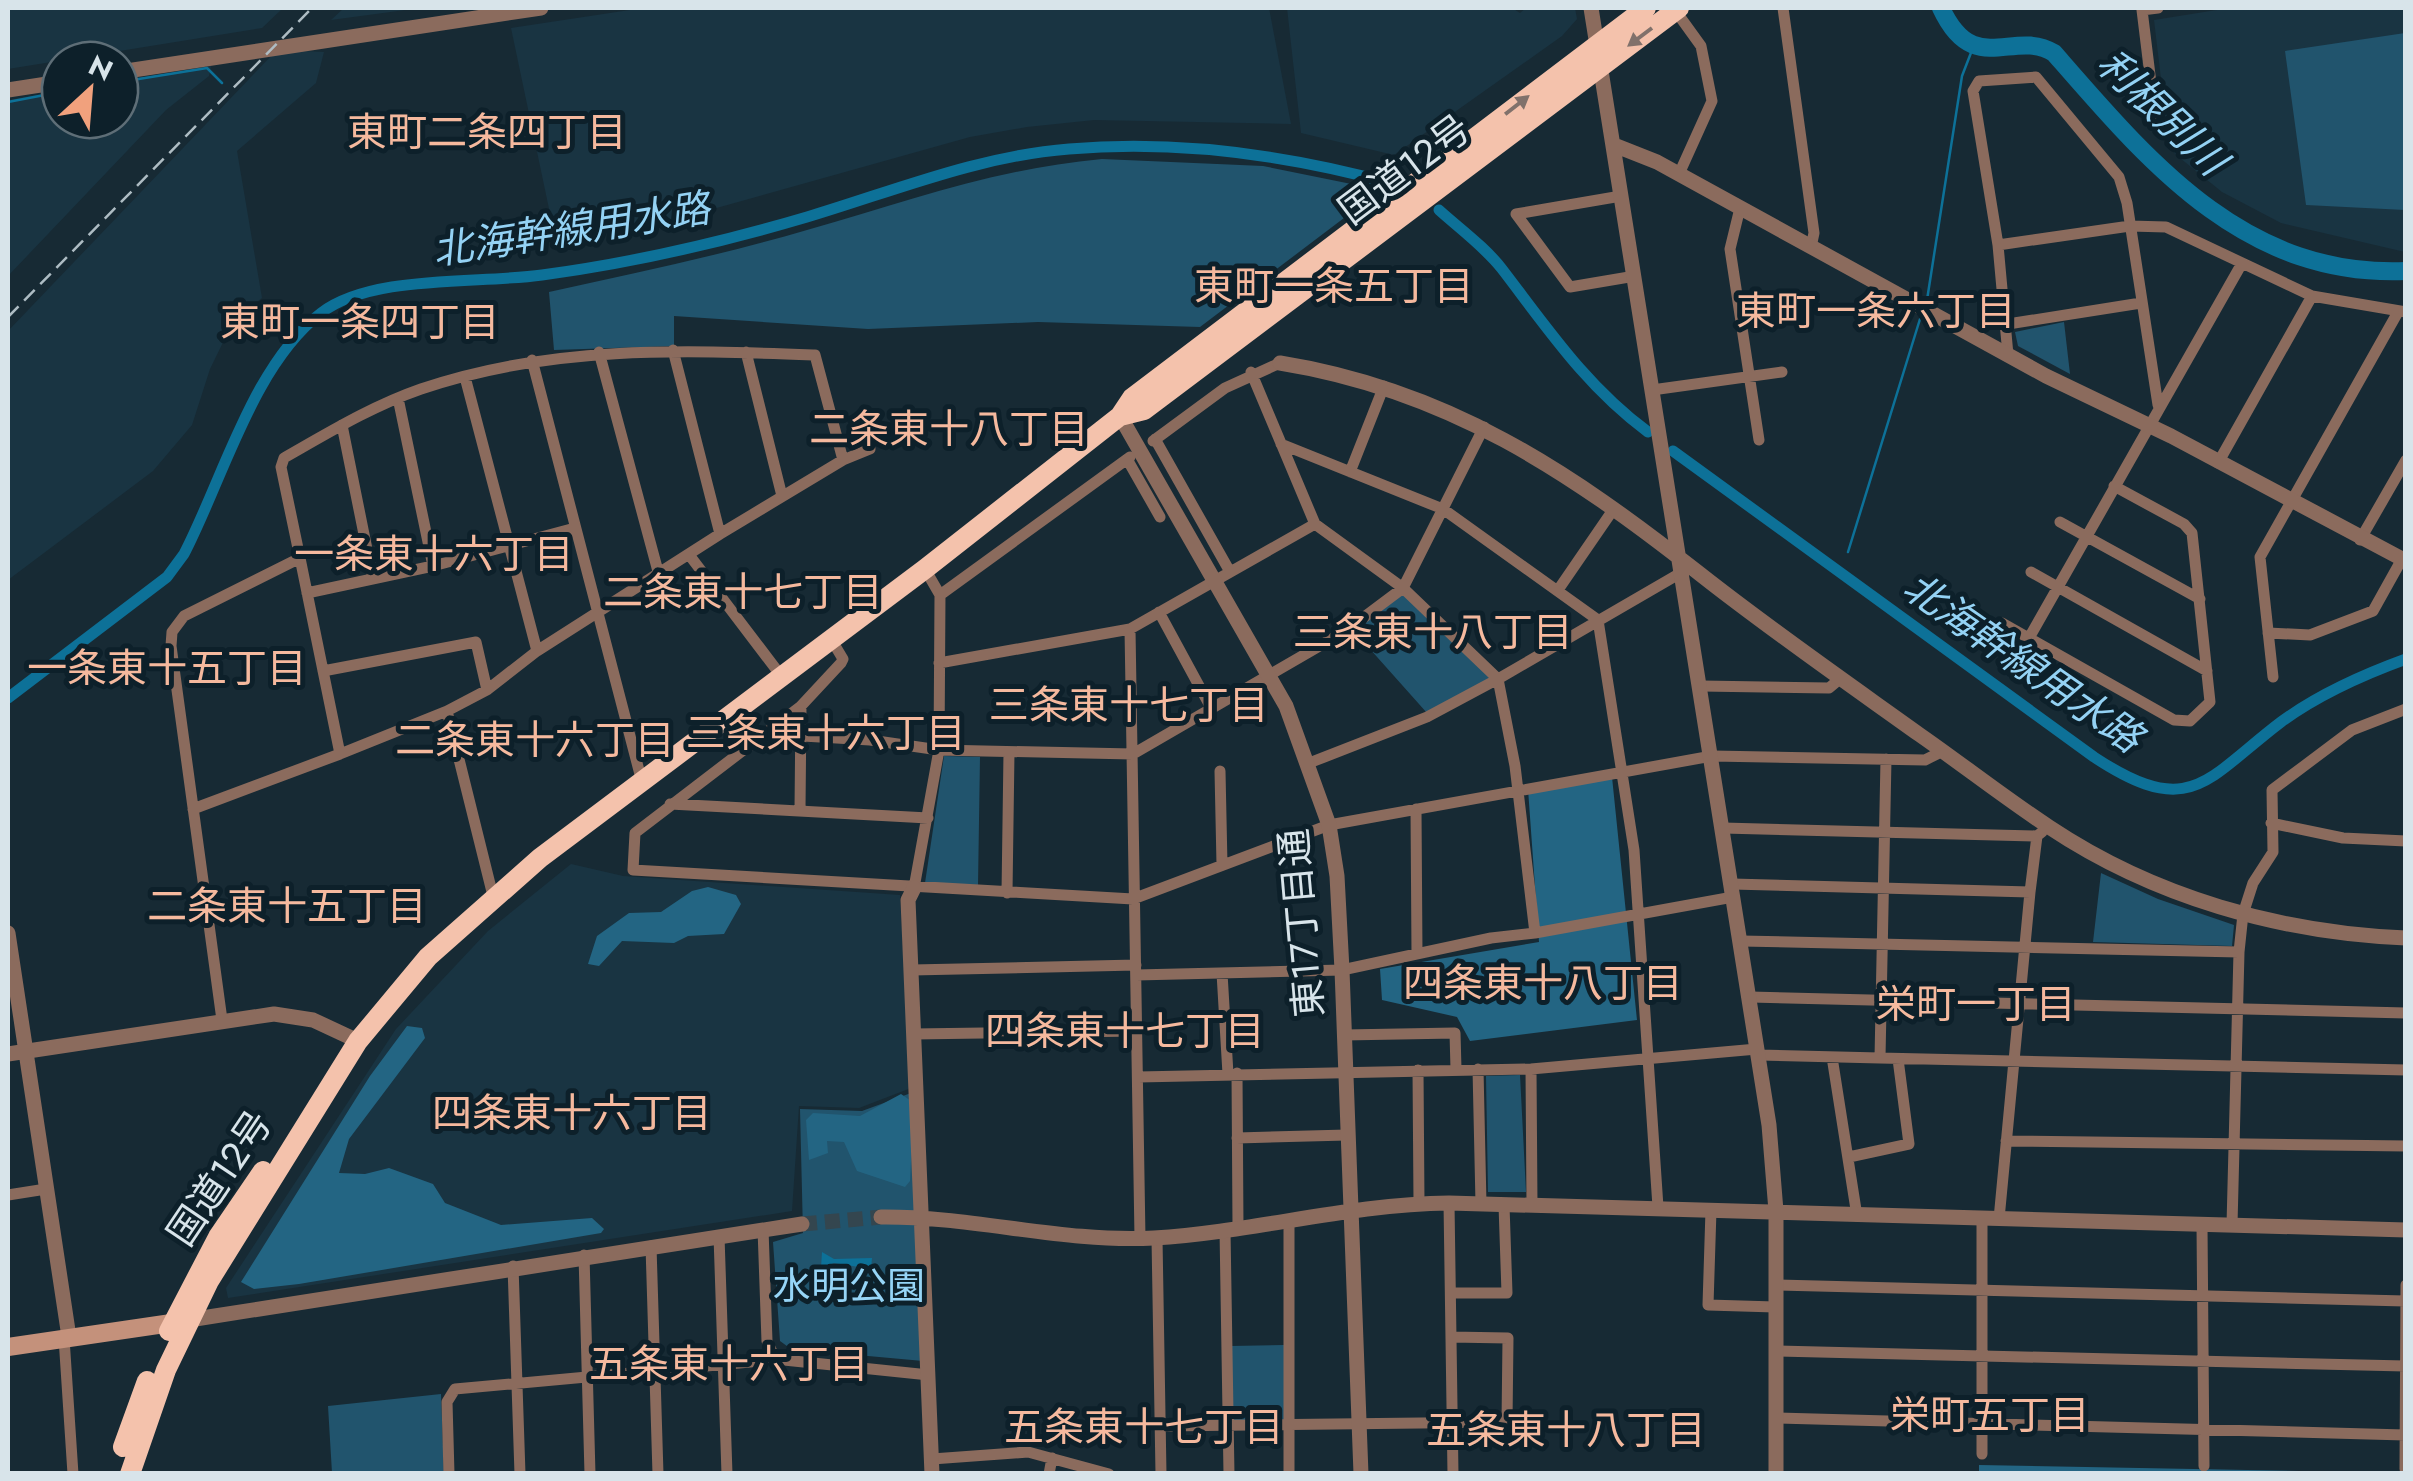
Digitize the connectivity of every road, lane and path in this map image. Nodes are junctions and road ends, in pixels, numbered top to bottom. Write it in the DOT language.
graph roads {
  1 [pos="542,8"];
  2 [pos="1591,8"];
  3 [pos="1646,8"];
  4 [pos="1783,8"];
  5 [pos="2158,8"];
  6 [pos="1677,9"];
  7 [pos="1597,44"];
  8 [pos="1600,66"];
  9 [pos="140,69"];
  10 [pos="40,85"];
  11 [pos="8,90"];
  12 [pos="2156,124"];
  13 [pos="1614,144"];
  14 [pos="1679,174"];
  15 [pos="1412,196"];
  16 [pos="1622,196"];
  17 [pos="1740,208"];
  18 [pos="2130,226"];
  19 [pos="1998,245"];
  20 [pos="1811,247"];
  21 [pos="2241,265"];
  22 [pos="1634,276"];
  23 [pos="2312,296"];
  24 [pos="2141,303"];
  25 [pos="2402,312"];
  26 [pos="2008,324"];
  27 [pos="1232,331"];
  28 [pos="673,350"];
  29 [pos="599,352"];
  30 [pos="746,352"];
  31 [pos="2008,356"];
  32 [pos="532,360"];
  33 [pos="1280,363"];
  34 [pos="1252,372"];
  35 [pos="1782,372"];
  36 [pos="1749,376"];
  37 [pos="465,377"];
  38 [pos="1384,386"];
  39 [pos="1652,390"];
  40 [pos="398,398"];
  41 [pos="2158,405"];
  42 [pos="1120,416"];
  43 [pos="342,425"];
  44 [pos="2148,425"];
  45 [pos="1484,426"];
  46 [pos="1759,440"];
  47 [pos="1280,444"];
  48 [pos="870,449"];
  49 [pos="842,460"];
  50 [pos="2406,460"];
  51 [pos="2218,463"];
  52 [pos="1350,472"];
  53 [pos="2114,486"];
  54 [pos="782,496"];
  55 [pos="2289,502"];
  56 [pos="1443,509"];
  57 [pos="1614,510"];
  58 [pos="1160,518"];
  59 [pos="2060,522"];
  60 [pos="1314,524"];
  61 [pos="575,528"];
  62 [pos="720,534"];
  63 [pos="2086,536"];
  64 [pos="2360,540"];
  65 [pos="507,546"];
  66 [pos="690,556"];
  67 [pos="300,558"];
  68 [pos="2404,560"];
  69 [pos="1683,565"];
  70 [pos="433,566"];
  71 [pos="925,569"];
  72 [pos="2031,572"];
  73 [pos="1221,574"];
  74 [pos="659,575"];
  75 [pos="373,579"];
  76 [pos="2058,587"];
  77 [pos="1403,588"];
  78 [pos="1558,590"];
  79 [pos="307,593"];
  80 [pos="940,595"];
  81 [pos="2200,600"];
  82 [pos="1158,612"];
  83 [pos="598,613"];
  84 [pos="1598,620"];
  85 [pos="2002,623"];
  86 [pos="1130,629"];
  87 [pos="2268,633"];
  88 [pos="2029,638"];
  89 [pos="831,639"];
  90 [pos="537,651"];
  91 [pos="939,663"];
  92 [pos="2207,670"];
  93 [pos="323,672"];
  94 [pos="1269,674"];
  95 [pos="782,676"];
  96 [pos="2273,677"];
  97 [pos="1498,678"];
  98 [pos="1841,678"];
  99 [pos="1702,686"];
  100 [pos="486,690"];
  101 [pos="802,706"];
  102 [pos="1210,706"];
  103 [pos="2406,709"];
  104 [pos="447,711"];
  105 [pos="803,736"];
  106 [pos="939,750"];
  107 [pos="1943,751"];
  108 [pos="1009,752"];
  109 [pos="340,754"];
  110 [pos="1134,754"];
  111 [pos="1712,756"];
  112 [pos="1886,760"];
  113 [pos="1308,763"];
  114 [pos="1220,771"];
  115 [pos="1624,772"];
  116 [pos="642,782"];
  117 [pos="1518,790"];
  118 [pos="670,804"];
  119 [pos="193,809"];
  120 [pos="1416,809"];
  121 [pos="800,810"];
  122 [pos="928,818"];
  123 [pos="2271,823"];
  124 [pos="1328,825"];
  125 [pos="1723,828"];
  126 [pos="1884,832"];
  127 [pos="2043,832"];
  128 [pos="2406,841"];
  129 [pos="1222,865"];
  130 [pos="914,888"];
  131 [pos="1882,888"];
  132 [pos="1732,890"];
  133 [pos="2030,892"];
  134 [pos="1007,893"];
  135 [pos="493,896"];
  136 [pos="1133,899"];
  137 [pos="2243,914"];
  138 [pos="1638,916"];
  139 [pos="8,933"];
  140 [pos="1535,933"];
  141 [pos="2406,938"];
  142 [pos="1741,941"];
  143 [pos="1881,944"];
  144 [pos="2025,948"];
  145 [pos="2240,952"];
  146 [pos="1418,954"];
  147 [pos="912,970"];
  148 [pos="1136,970"];
  149 [pos="1342,970"];
  150 [pos="1222,973"];
  151 [pos="1750,997"];
  152 [pos="1881,1002"];
  153 [pos="2019,1004"];
  154 [pos="2236,1008"];
  155 [pos="2406,1013"];
  156 [pos="222,1020"];
  157 [pos="1137,1030"];
  158 [pos="914,1034"];
  159 [pos="1344,1035"];
  160 [pos="358,1042"];
  161 [pos="25,1051"];
  162 [pos="1758,1052"];
  163 [pos="8,1054"];
  164 [pos="1832,1057"];
  165 [pos="1649,1058"];
  166 [pos="1880,1058"];
  167 [pos="1898,1058"];
  168 [pos="2014,1062"];
  169 [pos="1532,1068"];
  170 [pos="2233,1068"];
  171 [pos="1456,1069"];
  172 [pos="1478,1069"];
  173 [pos="1345,1070"];
  174 [pos="1418,1070"];
  175 [pos="2406,1070"];
  176 [pos="1232,1074"];
  177 [pos="1138,1077"];
  178 [pos="1347,1135"];
  179 [pos="1237,1138"];
  180 [pos="2006,1142"];
  181 [pos="2234,1145"];
  182 [pos="2406,1146"];
  183 [pos="1849,1157"];
  184 [pos="46,1189"];
  185 [pos="8,1195"];
  186 [pos="1419,1203"];
  187 [pos="1449,1203"];
  188 [pos="1482,1204"];
  189 [pos="1504,1204"];
  190 [pos="1532,1205"];
  191 [pos="1658,1207"];
  192 [pos="1351,1209"];
  193 [pos="1711,1210"];
  194 [pos="1776,1212"];
  195 [pos="1857,1216"];
  196 [pos="881,1217"];
  197 [pos="923,1217"];
  198 [pos="1991,1219"];
  199 [pos="1289,1220"];
  200 [pos="802,1224"];
  201 [pos="2202,1224"];
  202 [pos="2232,1225"];
  203 [pos="1231,1228"];
  204 [pos="763,1229"];
  205 [pos="2406,1230"];
  206 [pos="719,1236"];
  207 [pos="1148,1238"];
  208 [pos="651,1246"];
  209 [pos="584,1255"];
  210 [pos="512,1266"];
  211 [pos="1776,1285"];
  212 [pos="2406,1285"];
  213 [pos="1982,1288"];
  214 [pos="1451,1293"];
  215 [pos="2201,1294"];
  216 [pos="2405,1301"];
  217 [pos="1776,1307"];
  218 [pos="181,1322"];
  219 [pos="1452,1337"];
  220 [pos="67,1338"];
  221 [pos="8,1348"];
  222 [pos="1776,1351"];
  223 [pos="772,1354"];
  224 [pos="1982,1357"];
  225 [pos="2202,1361"];
  226 [pos="723,1364"];
  227 [pos="2405,1366"];
  228 [pos="655,1370"];
  229 [pos="929,1375"];
  230 [pos="587,1376"];
  231 [pos="518,1382"];
  232 [pos="1776,1418"];
  233 [pos="1360,1422"];
  234 [pos="1453,1422"];
  235 [pos="1982,1423"];
  236 [pos="1289,1424"];
  237 [pos="1228,1425"];
  238 [pos="1161,1426"];
  239 [pos="2204,1429"];
  240 [pos="2405,1434"];
  241 [pos="1982,1454"];
  242 [pos="1052,1458"];
  243 [pos="932,1466"];
  244 [pos="2204,1466"];
  245 [pos="2405,1469"];
  246 [pos="74,1474"];
  247 [pos="117,1474"];
  248 [pos="130,1474"];
  249 [pos="449,1474"];
  250 [pos="520,1474"];
  251 [pos="590,1474"];
  252 [pos="658,1474"];
  253 [pos="727,1474"];
  254 [pos="1049,1474"];
  255 [pos="1110,1474"];
  256 [pos="1161,1474"];
  257 [pos="1228,1474"];
  258 [pos="1290,1474"];
  259 [pos="1361,1474"];
  260 [pos="1453,1474"];
  261 [pos="1776,1474"];
  1 -- 9 [label="street"];
  2 -- 7 [label="street"];
  3 -- 7 [label="highway, 国道12号"];
  4 -- 20 [label="street"];
  5 -- 12 [label="street"];
  6 -- 8 [label="highway, 国道12号, one-way"];
  6 -- 14 [label="street"];
  7 -- 8 [label="street"];
  15 -- 7 [label="highway, 国道12号, one-way"];
  8 -- 13 [label="street"];
  8 -- 15 [label="highway, 国道12号"];
  10 -- 11 [label="street"];
  13 -- 14 [label="street"];
  13 -- 16 [label="street"];
  14 -- 17 [label="street"];
  15 -- 27 [label="highway, 国道12号"];
  15 -- 27 [label="highway, 国道12号"];
  16 -- 22 [label="street"];
  16 -- 22 [label="street"];
  17 -- 20 [label="street"];
  17 -- 36 [label="street"];
  18 -- 19 [label="street"];
  18 -- 19 [label="street"];
  18 -- 21 [label="street"];
  18 -- 24 [label="street"];
  19 -- 26 [label="street"];
  20 -- 31 [label="street"];
  21 -- 23 [label="street"];
  21 -- 41 [label="street"];
  22 -- 39 [label="street"];
  23 -- 25 [label="street"];
  23 -- 51 [label="street"];
  24 -- 26 [label="street"];
  24 -- 41 [label="street"];
  25 -- 55 [label="street"];
  26 -- 31 [label="street"];
  27 -- 42 [label="highway, 国道12号"];
  27 -- 42 [label="highway, 国道12号"];
  28 -- 29 [label="street"];
  28 -- 30 [label="street"];
  28 -- 62 [label="street"];
  29 -- 32 [label="street"];
  29 -- 74 [label="street"];
  30 -- 49 [label="street"];
  30 -- 54 [label="street"];
  31 -- 44 [label="street"];
  32 -- 37 [label="street"];
  32 -- 61 [label="street"];
  33 -- 34 [label="street"];
  33 -- 38 [label="street"];
  34 -- 47 [label="street"];
  34 -- 73 [label="street"];
  35 -- 36 [label="street"];
  36 -- 39 [label="street"];
  36 -- 46 [label="street"];
  37 -- 40 [label="street"];
  37 -- 65 [label="street"];
  38 -- 45 [label="street"];
  38 -- 52 [label="street"];
  39 -- 69 [label="street"];
  40 -- 43 [label="street"];
  40 -- 70 [label="street"];
  41 -- 44 [label="street"];
  42 -- 71 [label="highway, 国道12号"];
  42 -- 73 [label="street, 東17丁目通"];
  43 -- 67 [label="street"];
  43 -- 75 [label="street"];
  44 -- 51 [label="street"];
  44 -- 53 [label="street"];
  45 -- 56 [label="street"];
  45 -- 57 [label="street"];
  47 -- 52 [label="street"];
  47 -- 60 [label="street"];
  48 -- 49 [label="street"];
  49 -- 54 [label="street"];
  50 -- 64 [label="street"];
  51 -- 55 [label="street"];
  52 -- 56 [label="street"];
  53 -- 63 [label="street"];
  53 -- 81 [label="street"];
  54 -- 62 [label="street"];
  55 -- 64 [label="street"];
  55 -- 87 [label="street"];
  56 -- 77 [label="street"];
  56 -- 78 [label="street"];
  57 -- 69 [label="street"];
  57 -- 78 [label="street"];
  58 -- 80 [label="street"];
  59 -- 63 [label="street"];
  60 -- 73 [label="street"];
  60 -- 77 [label="street"];
  61 -- 65 [label="street"];
  61 -- 83 [label="street"];
  62 -- 66 [label="street"];
  63 -- 76 [label="street"];
  63 -- 81 [label="street"];
  64 -- 68 [label="street"];
  65 -- 70 [label="street"];
  65 -- 90 [label="street"];
  66 -- 74 [label="street"];
  66 -- 95 [label="street"];
  67 -- 79 [label="street"];
  67 -- 119 [label="street"];
  68 -- 87 [label="street"];
  69 -- 84 [label="street"];
  69 -- 98 [label="street"];
  69 -- 99 [label="street"];
  70 -- 75 [label="street"];
  71 -- 80 [label="street"];
  71 -- 89 [label="highway, 国道12号"];
  72 -- 76 [label="street"];
  73 -- 82 [label="street"];
  73 -- 94 [label="street, 東17丁目通"];
  74 -- 83 [label="street"];
  75 -- 79 [label="street"];
  76 -- 88 [label="street"];
  76 -- 92 [label="street"];
  77 -- 94 [label="street"];
  77 -- 97 [label="street"];
  78 -- 84 [label="street"];
  79 -- 93 [label="street"];
  80 -- 91 [label="street"];
  81 -- 92 [label="street"];
  82 -- 86 [label="street"];
  82 -- 102 [label="street"];
  83 -- 90 [label="street"];
  83 -- 116 [label="street"];
  84 -- 97 [label="street"];
  84 -- 115 [label="street"];
  85 -- 88 [label="street"];
  86 -- 91 [label="street"];
  86 -- 110 [label="street"];
  87 -- 96 [label="street"];
  88 -- 92 [label="street"];
  89 -- 95 [label="highway, 国道12号"];
  89 -- 101 [label="street"];
  90 -- 100 [label="street"];
  91 -- 106 [label="street"];
  93 -- 100 [label="street"];
  93 -- 109 [label="street"];
  94 -- 102 [label="street"];
  94 -- 113 [label="street, 東17丁目通"];
  95 -- 116 [label="highway, 国道12号"];
  97 -- 113 [label="street"];
  97 -- 117 [label="street"];
  98 -- 99 [label="street"];
  98 -- 107 [label="street"];
  99 -- 111 [label="street"];
  100 -- 104 [label="street"];
  101 -- 105 [label="street"];
  101 -- 118 [label="street"];
  102 -- 110 [label="street"];
  103 -- 123 [label="street"];
  104 -- 109 [label="street"];
  104 -- 135 [label="street"];
  105 -- 106 [label="street"];
  105 -- 121 [label="street"];
  106 -- 108 [label="street"];
  106 -- 122 [label="street"];
  107 -- 112 [label="street"];
  107 -- 127 [label="street"];
  108 -- 110 [label="street"];
  108 -- 134 [label="street"];
  109 -- 119 [label="street"];
  110 -- 136 [label="street"];
  111 -- 112 [label="street"];
  111 -- 115 [label="street"];
  111 -- 125 [label="street"];
  112 -- 126 [label="street"];
  113 -- 124 [label="street, 東17丁目通"];
  114 -- 129 [label="street"];
  115 -- 117 [label="street"];
  115 -- 138 [label="street"];
  116 -- 135 [label="highway, 国道12号"];
  117 -- 120 [label="street"];
  117 -- 140 [label="street"];
  118 -- 121 [label="street"];
  118 -- 130 [label="street"];
  119 -- 156 [label="street"];
  120 -- 124 [label="street"];
  120 -- 146 [label="street"];
  121 -- 122 [label="street"];
  122 -- 130 [label="street"];
  123 -- 128 [label="street"];
  123 -- 137 [label="street"];
  124 -- 129 [label="street"];
  124 -- 149 [label="street, 東17丁目通"];
  125 -- 126 [label="street"];
  125 -- 132 [label="street"];
  126 -- 127 [label="street"];
  126 -- 131 [label="street"];
  127 -- 133 [label="street"];
  127 -- 137 [label="street"];
  129 -- 136 [label="street"];
  130 -- 134 [label="street"];
  130 -- 147 [label="street"];
  131 -- 132 [label="street"];
  131 -- 133 [label="street"];
  131 -- 143 [label="street"];
  132 -- 138 [label="street"];
  132 -- 142 [label="street"];
  133 -- 144 [label="street"];
  134 -- 136 [label="street"];
  135 -- 160 [label="highway, 国道12号"];
  136 -- 148 [label="street"];
  137 -- 141 [label="street"];
  137 -- 145 [label="street"];
  138 -- 140 [label="street"];
  138 -- 165 [label="street"];
  139 -- 161 [label="street"];
  140 -- 146 [label="street"];
  142 -- 143 [label="street"];
  142 -- 151 [label="street"];
  143 -- 144 [label="street"];
  143 -- 152 [label="street"];
  144 -- 145 [label="street"];
  144 -- 153 [label="street"];
  145 -- 154 [label="street"];
  146 -- 149 [label="street"];
  147 -- 148 [label="street"];
  147 -- 158 [label="street"];
  148 -- 150 [label="street"];
  148 -- 157 [label="street"];
  149 -- 150 [label="street"];
  149 -- 159 [label="street, 東17丁目通"];
  150 -- 176 [label="street"];
  151 -- 152 [label="street"];
  151 -- 162 [label="street"];
  152 -- 153 [label="street"];
  152 -- 166 [label="street"];
  153 -- 154 [label="street"];
  153 -- 168 [label="street"];
  154 -- 155 [label="street"];
  154 -- 170 [label="street"];
  156 -- 160 [label="street"];
  156 -- 161 [label="street"];
  157 -- 158 [label="street"];
  157 -- 177 [label="street"];
  158 -- 197 [label="street"];
  159 -- 171 [label="street"];
  159 -- 173 [label="street, 東17丁目通"];
  160 -- 218 [label="highway, 国道12号"];
  161 -- 163 [label="street"];
  161 -- 184 [label="street"];
  162 -- 164 [label="street"];
  162 -- 165 [label="street"];
  162 -- 194 [label="street"];
  164 -- 166 [label="street"];
  164 -- 183 [label="street"];
  165 -- 169 [label="street"];
  165 -- 191 [label="street"];
  166 -- 167 [label="street"];
  167 -- 168 [label="street"];
  167 -- 183 [label="street"];
  168 -- 170 [label="street"];
  168 -- 180 [label="street"];
  169 -- 172 [label="street"];
  169 -- 190 [label="street"];
  170 -- 175 [label="street"];
  170 -- 181 [label="street"];
  171 -- 172 [label="street"];
  171 -- 174 [label="street"];
  172 -- 188 [label="street"];
  173 -- 174 [label="street"];
  173 -- 176 [label="street"];
  173 -- 178 [label="street, 東17丁目通"];
  174 -- 186 [label="street"];
  176 -- 177 [label="street"];
  176 -- 179 [label="street"];
  177 -- 207 [label="street"];
  178 -- 179 [label="street"];
  178 -- 192 [label="street, 東17丁目通"];
  179 -- 203 [label="street"];
  180 -- 181 [label="street"];
  180 -- 198 [label="street"];
  181 -- 182 [label="street"];
  181 -- 202 [label="street"];
  183 -- 195 [label="street"];
  184 -- 185 [label="street"];
  184 -- 220 [label="street"];
  186 -- 187 [label="street"];
  186 -- 192 [label="street"];
  187 -- 188 [label="street"];
  187 -- 214 [label="street"];
  188 -- 189 [label="street"];
  189 -- 190 [label="street"];
  189 -- 214 [label="street"];
  190 -- 191 [label="street"];
  191 -- 193 [label="street"];
  192 -- 199 [label="street"];
  192 -- 233 [label="street, 東17丁目通"];
  193 -- 194 [label="street"];
  193 -- 217 [label="street"];
  194 -- 195 [label="street"];
  194 -- 211 [label="street"];
  195 -- 198 [label="street"];
  196 -- 197 [label="street"];
  197 -- 207 [label="street"];
  197 -- 229 [label="street"];
  198 -- 201 [label="street"];
  198 -- 213 [label="street"];
  199 -- 203 [label="street"];
  199 -- 236 [label="street"];
  200 -- 204 [label="street"];
  201 -- 202 [label="street"];
  201 -- 215 [label="street"];
  202 -- 205 [label="street"];
  203 -- 207 [label="street"];
  203 -- 237 [label="street"];
  204 -- 206 [label="street"];
  204 -- 223 [label="street"];
  206 -- 208 [label="street"];
  206 -- 226 [label="street"];
  207 -- 238 [label="street"];
  208 -- 209 [label="street"];
  208 -- 228 [label="street"];
  209 -- 210 [label="street"];
  209 -- 230 [label="street"];
  210 -- 218 [label="street"];
  210 -- 231 [label="street"];
  211 -- 213 [label="street"];
  211 -- 217 [label="street"];
  212 -- 216 [label="street"];
  213 -- 215 [label="street"];
  213 -- 224 [label="street"];
  214 -- 219 [label="street"];
  215 -- 216 [label="street"];
  215 -- 225 [label="street"];
  216 -- 227 [label="street"];
  217 -- 222 [label="street"];
  218 -- 220 [label="main road"];
  218 -- 247 [label="highway"];
  218 -- 248 [label="highway"];
  219 -- 234 [label="street"];
  219 -- 234 [label="street"];
  220 -- 221 [label="main road"];
  220 -- 246 [label="street"];
  222 -- 224 [label="street"];
  222 -- 232 [label="street"];
  223 -- 226 [label="street"];
  223 -- 229 [label="street"];
  224 -- 225 [label="street"];
  224 -- 235 [label="street"];
  225 -- 227 [label="street"];
  225 -- 239 [label="street"];
  226 -- 228 [label="street"];
  226 -- 253 [label="street"];
  227 -- 240 [label="street"];
  228 -- 230 [label="street"];
  228 -- 252 [label="street"];
  229 -- 243 [label="street"];
  230 -- 231 [label="street"];
  230 -- 251 [label="street"];
  231 -- 249 [label="street"];
  231 -- 250 [label="street"];
  232 -- 235 [label="street"];
  232 -- 261 [label="street"];
  233 -- 234 [label="street"];
  233 -- 236 [label="street"];
  233 -- 259 [label="street, 東17丁目通"];
  234 -- 260 [label="street"];
  235 -- 239 [label="street"];
  235 -- 241 [label="street"];
  236 -- 237 [label="street"];
  236 -- 258 [label="street"];
  237 -- 238 [label="street"];
  237 -- 257 [label="street"];
  238 -- 256 [label="street"];
  239 -- 240 [label="street"];
  239 -- 244 [label="street"];
  240 -- 245 [label="street"];
  242 -- 243 [label="street"];
  242 -- 254 [label="street"];
  242 -- 255 [label="street"];
}
